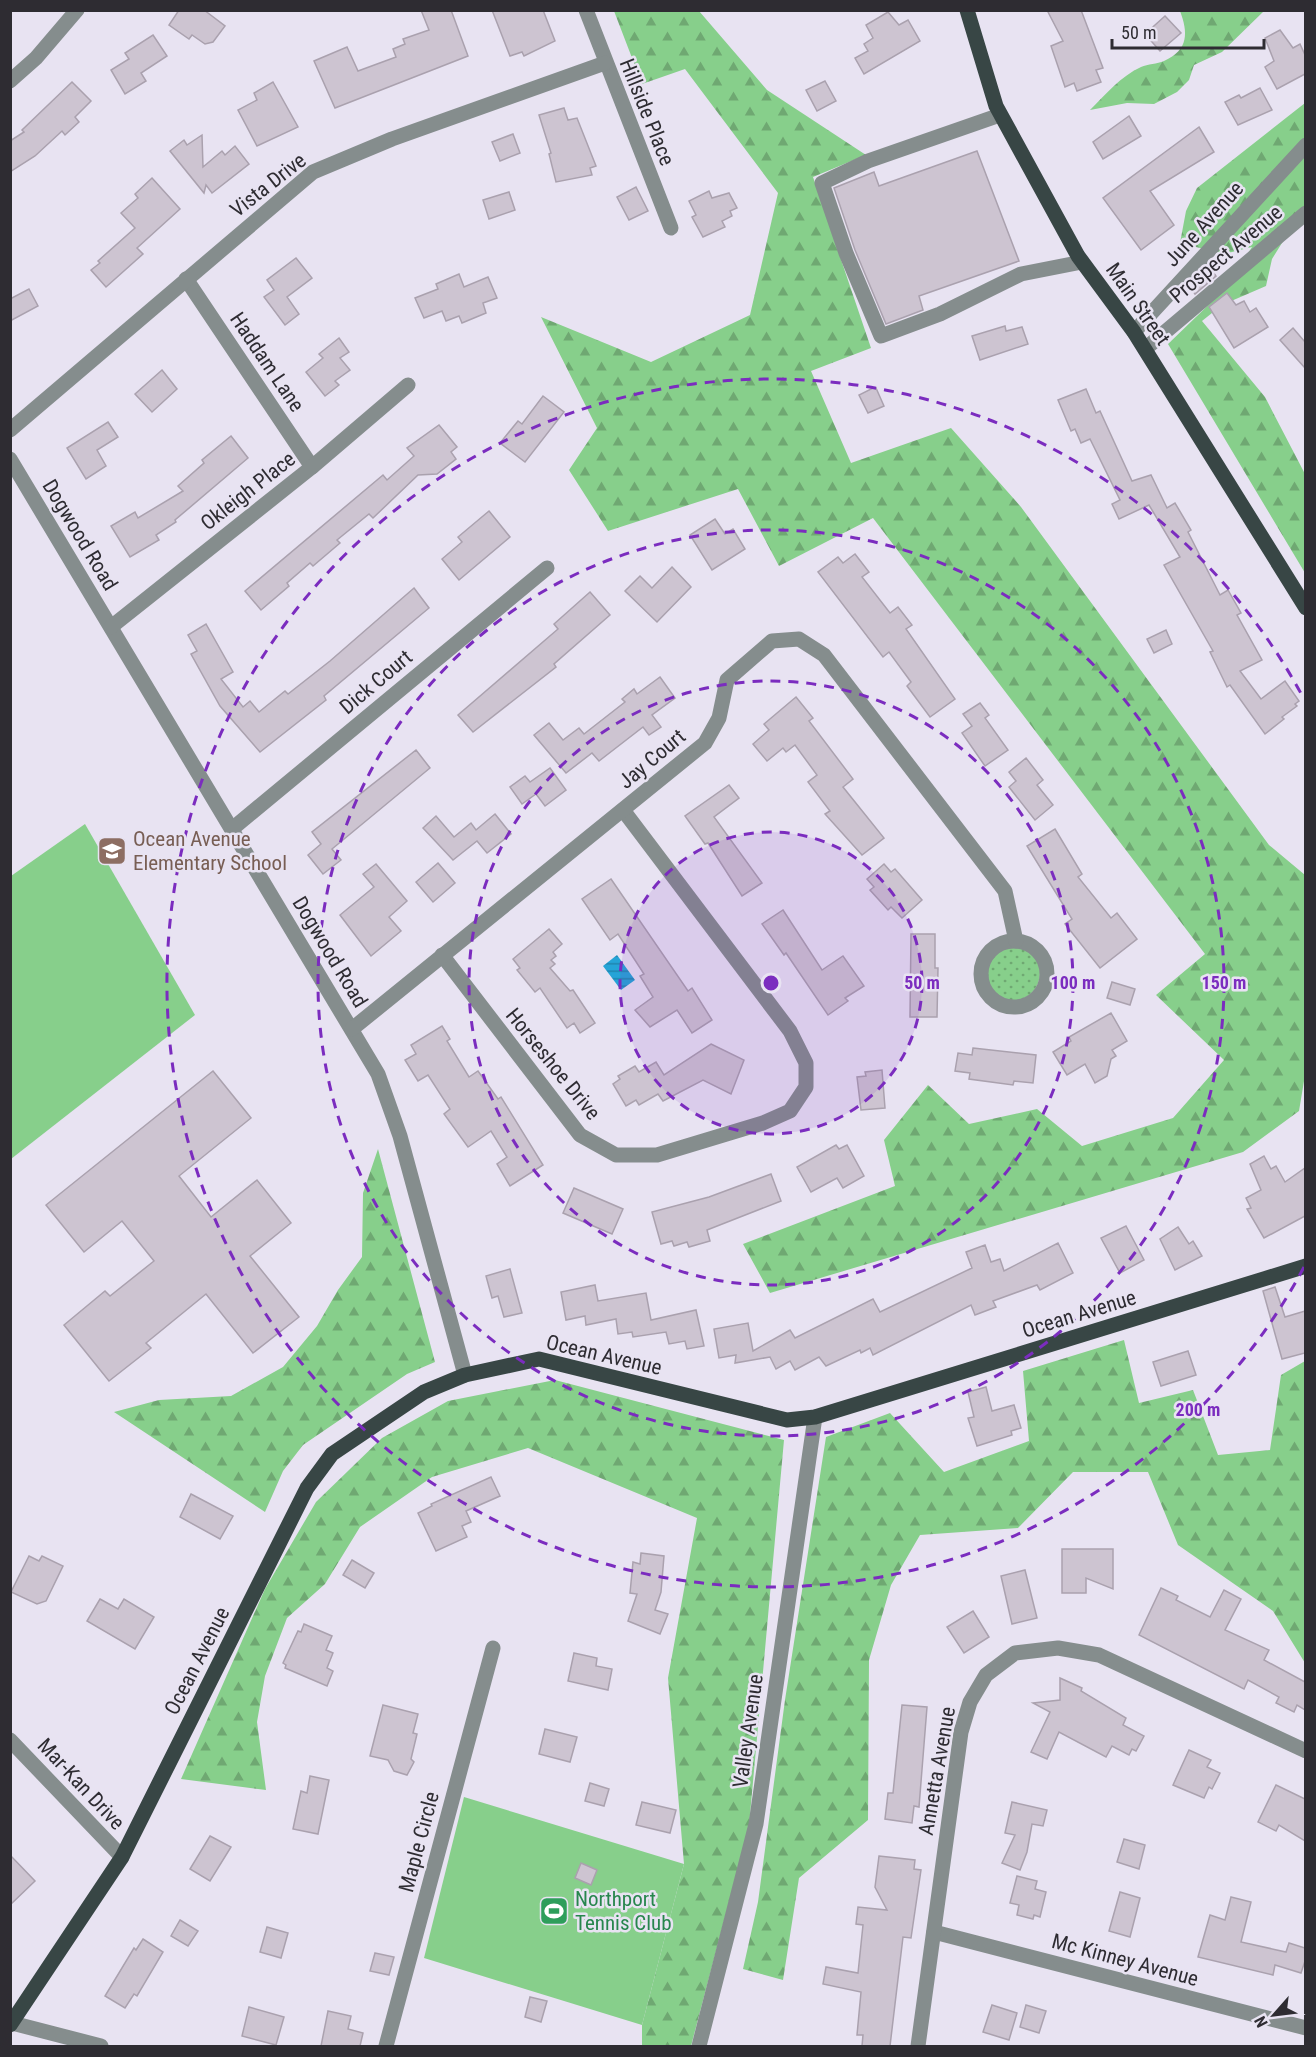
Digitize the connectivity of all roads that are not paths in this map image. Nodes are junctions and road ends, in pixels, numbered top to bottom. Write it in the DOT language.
graph roads {
  1 [pos="76,10"];
  2 [pos="586,10"];
  3 [pos="967,10"];
  4 [pos="605,63"];
  5 [pos="10,81"];
  6 [pos="1000,115"];
  7 [pos="1305,145"];
  8 [pos="1305,213"];
  9 [pos="671,228"];
  10 [pos="1082,262"];
  11 [pos="186,279"];
  12 [pos="1134,332"];
  13 [pos="1145,349"];
  14 [pos="408,385"];
  15 [pos="10,430"];
  16 [pos="10,459"];
  17 [pos="312,467"];
  18 [pos="547,568"];
  19 [pos="1305,608"];
  20 [pos="111,627"];
  21 [pos="623,810"];
  22 [pos="232,829"];
  23 [pos="1016,941"];
  24 [pos="442,955"];
  25 [pos="352,1029"];
  26 [pos="1305,1266"];
  27 [pos="465,1375"];
  28 [pos="815,1417"];
  29 [pos="493,1648"];
  30 [pos="10,1740"];
  31 [pos="1305,1751"];
  32 [pos="122,1857"];
  33 [pos="934,1932"];
  34 [pos="11,2024"];
  35 [pos="1305,2028"];
  36 [pos="101,2046"];
  37 [pos="386,2046"];
  38 [pos="699,2046"];
  39 [pos="918,2046"];
  1 -- 5 [label="street"];
  2 -- 4 [label="street, Hillside Place"];
  3 -- 6 [label="main road, Main Street"];
  4 -- 9 [label="street, Hillside Place"];
  4 -- 11 [label="street, Vista Drive"];
  6 -- 10 [label="main road, Main Street"];
  6 -- 10 [label="street"];
  7 -- 12 [label="street, June Avenue"];
  8 -- 13 [label="street, Prospect Avenue"];
  10 -- 12 [label="main road, Main Street"];
  11 -- 15 [label="street, Vista Drive"];
  11 -- 17 [label="street, Haddam Lane"];
  12 -- 13 [label="main road, Main Street"];
  13 -- 19 [label="main road, Main Street"];
  14 -- 17 [label="street, Okleigh Place"];
  16 -- 20 [label="street, Dogwood Road"];
  17 -- 20 [label="street, Okleigh Place"];
  18 -- 22 [label="street, Dick Court"];
  20 -- 22 [label="street, Dogwood Road"];
  21 -- 23 [label="street, Jay Court"];
  21 -- 24 [label="street, Jay Court"];
  21 -- 24 [label="street, Horseshoe Drive"];
  22 -- 25 [label="street, Dogwood Road"];
  23 -- 23 [label="street"];
  24 -- 25 [label="street, Jay Court"];
  25 -- 27 [label="street, Dogwood Road"];
  26 -- 28 [label="main road, Ocean Avenue"];
  27 -- 28 [label="main road, Ocean Avenue"];
  27 -- 32 [label="main road, Ocean Avenue"];
  28 -- 38 [label="street, Valley Avenue"];
  29 -- 37 [label="street, Maple Circle"];
  30 -- 32 [label="street, Mar-Kan Drive"];
  31 -- 33 [label="street, Annetta Avenue"];
  32 -- 34 [label="main road, Ocean Avenue"];
  33 -- 35 [label="street, Mc Kinney Avenue"];
  33 -- 39 [label="street, Annetta Avenue"];
  34 -- 36 [label="street"];
}
